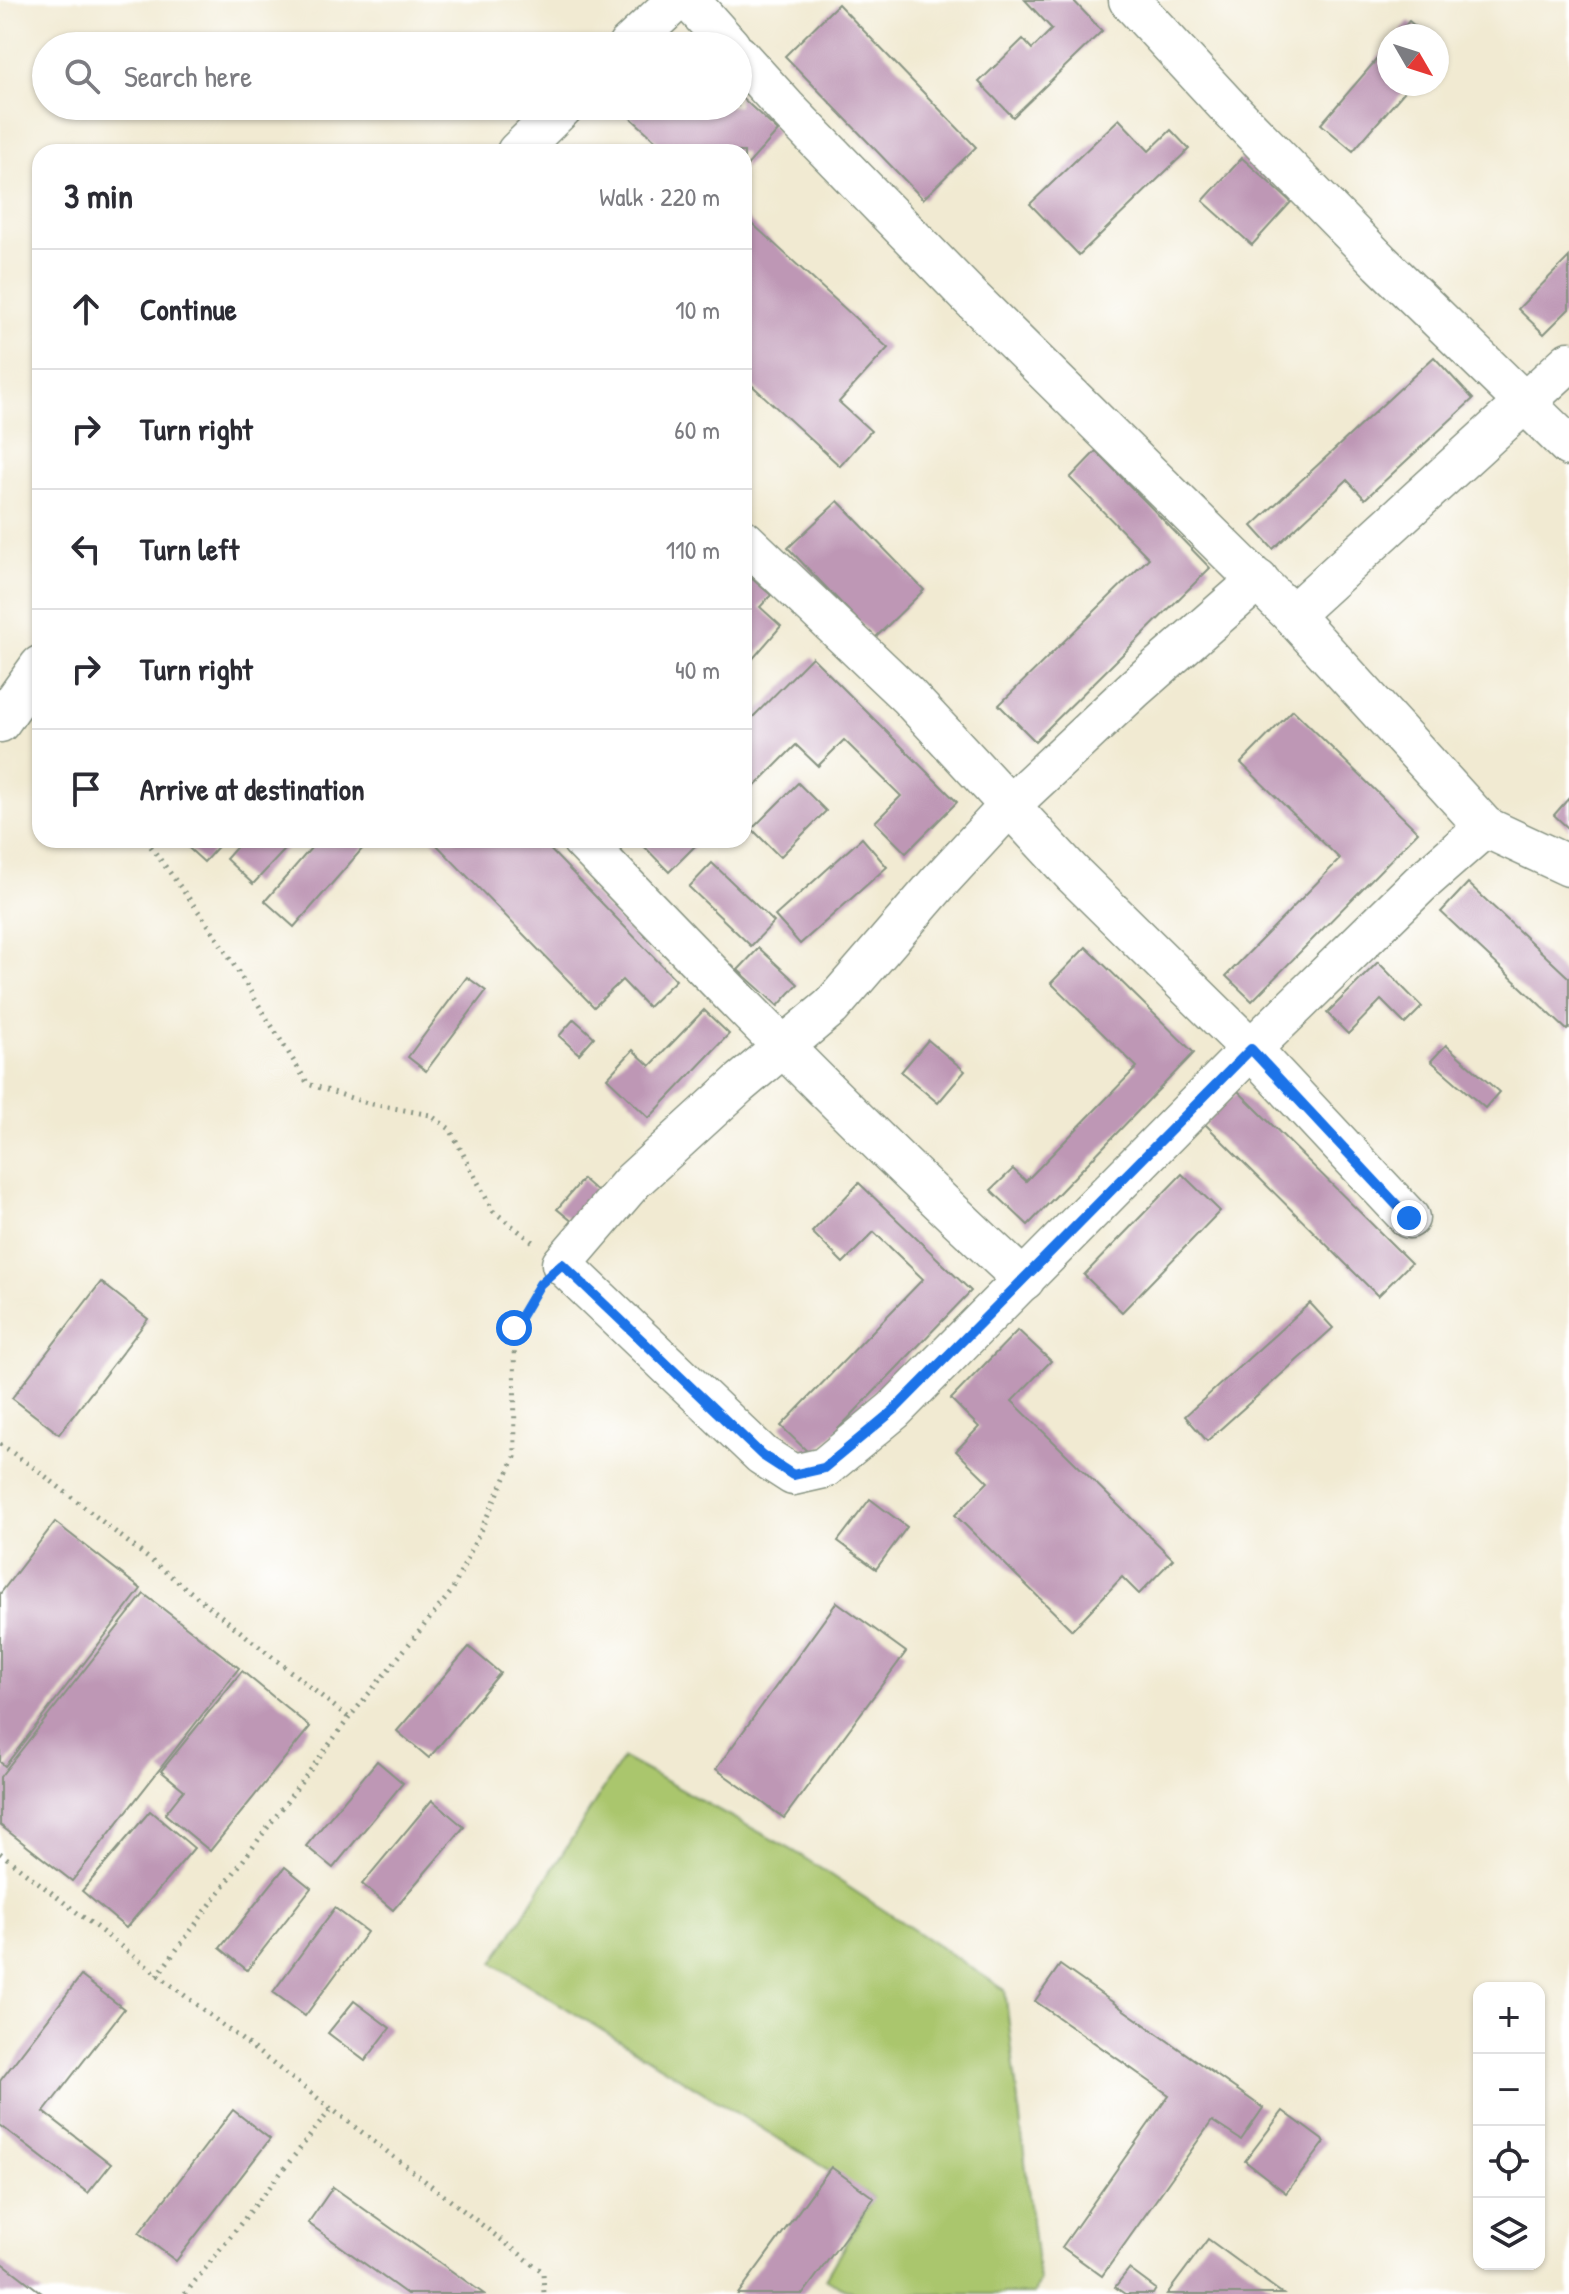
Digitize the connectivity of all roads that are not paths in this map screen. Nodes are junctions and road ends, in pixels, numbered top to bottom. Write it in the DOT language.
graph roads {
  1 [pos="677,0"];
  2 [pos="689,0"];
  3 [pos="1129,0"];
  4 [pos="643,32"];
  5 [pos="718,32"];
  6 [pos="752,70"];
  7 [pos="550,120"];
  8 [pos="525,144"];
  9 [pos="1569,362"];
  10 [pos="1525,402"];
  11 [pos="1569,446"];
  12 [pos="752,548"];
  13 [pos="1258,580"];
  14 [pos="1292,615"];
  15 [pos="32,677"];
  16 [pos="0,722"];
  17 [pos="1011,804"];
  18 [pos="1485,827"];
  19 [pos="590,848"];
  20 [pos="1569,866"];
  21 [pos="785,1046"];
  22 [pos="1251,1049"];
  23 [pos="1409,1218"];
  24 [pos="1024,1280"];
  1 -- 4 [label="street"];
  2 -- 5 [label="street"];
  3 -- 10 [label="street"];
  6 -- 13 [label="street"];
  7 -- 8 [label="street"];
  9 -- 10 [label="street"];
  10 -- 11 [label="street"];
  10 -- 14 [label="street"];
  12 -- 17 [label="street"];
  13 -- 14 [label="street"];
  13 -- 17 [label="street"];
  14 -- 18 [label="street"];
  15 -- 16 [label="street"];
  17 -- 21 [label="street"];
  17 -- 22 [label="street"];
  18 -- 20 [label="street"];
  18 -- 22 [label="street"];
  19 -- 21 [label="street"];
  21 -- 24 [label="street"];
  21 -- 24 [label="street"];
  22 -- 23 [label="street"];
  22 -- 24 [label="street"];
}
